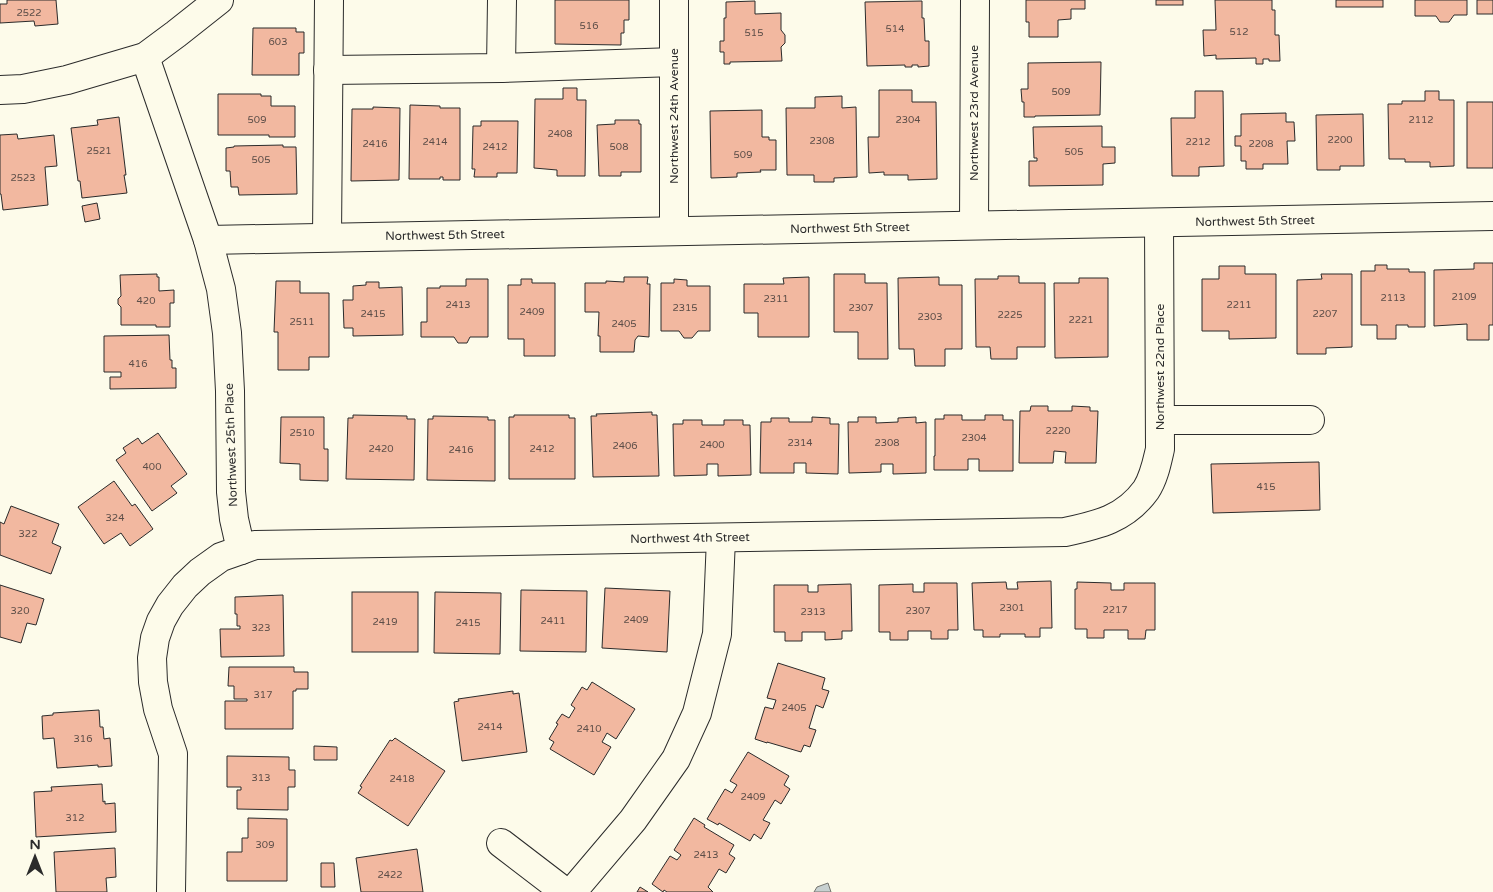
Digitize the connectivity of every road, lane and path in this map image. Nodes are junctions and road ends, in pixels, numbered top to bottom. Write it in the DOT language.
graph roads {
  1 [pos="219,0"];
  2 [pos="329,0"];
  3 [pos="502,0"];
  4 [pos="674,0"];
  5 [pos="974,0"];
  6 [pos="145,56"];
  7 [pos="674,62"];
  8 [pos="502,68"];
  9 [pos="328,70"];
  10 [pos="0,90"];
  11 [pos="1493,216"];
  12 [pos="1159,223"];
  13 [pos="974,225"];
  14 [pos="674,231"];
  15 [pos="328,237"];
  16 [pos="208,240"];
  17 [pos="1160,420"];
  18 [pos="1310,420"];
  19 [pos="1134,504"];
  20 [pos="721,538"];
  21 [pos="241,550"];
  22 [pos="500,843"];
  23 [pos="171,892"];
  24 [pos="566,892"];
  25 [pos="572,892"];
  1 -- 6 [label="street"];
  2 -- 9 [label="street"];
  3 -- 8 [label="street"];
  4 -- 7 [label="street, Northwest 24th Avenue"];
  5 -- 13 [label="street, Northwest 23rd Avenue"];
  6 -- 10 [label="street"];
  6 -- 16 [label="street, Northwest 25th Place"];
  7 -- 8 [label="street"];
  7 -- 14 [label="street, Northwest 24th Avenue"];
  8 -- 9 [label="street"];
  9 -- 15 [label="street"];
  11 -- 12 [label="street, Northwest 5th Street"];
  12 -- 13 [label="street, Northwest 5th Street"];
  12 -- 17 [label="street, Northwest 22nd Place"];
  13 -- 14 [label="street, Northwest 5th Street"];
  14 -- 15 [label="street, Northwest 5th Street"];
  15 -- 16 [label="street, Northwest 5th Street"];
  16 -- 21 [label="street, Northwest 25th Place"];
  17 -- 18 [label="street"];
  17 -- 19 [label="street, Northwest 22nd Place"];
  19 -- 20 [label="street, Northwest 4th Street"];
  20 -- 21 [label="street, Northwest 4th Street"];
  20 -- 25 [label="street"];
  21 -- 23 [label="street"];
  22 -- 24 [label="street"];
}
